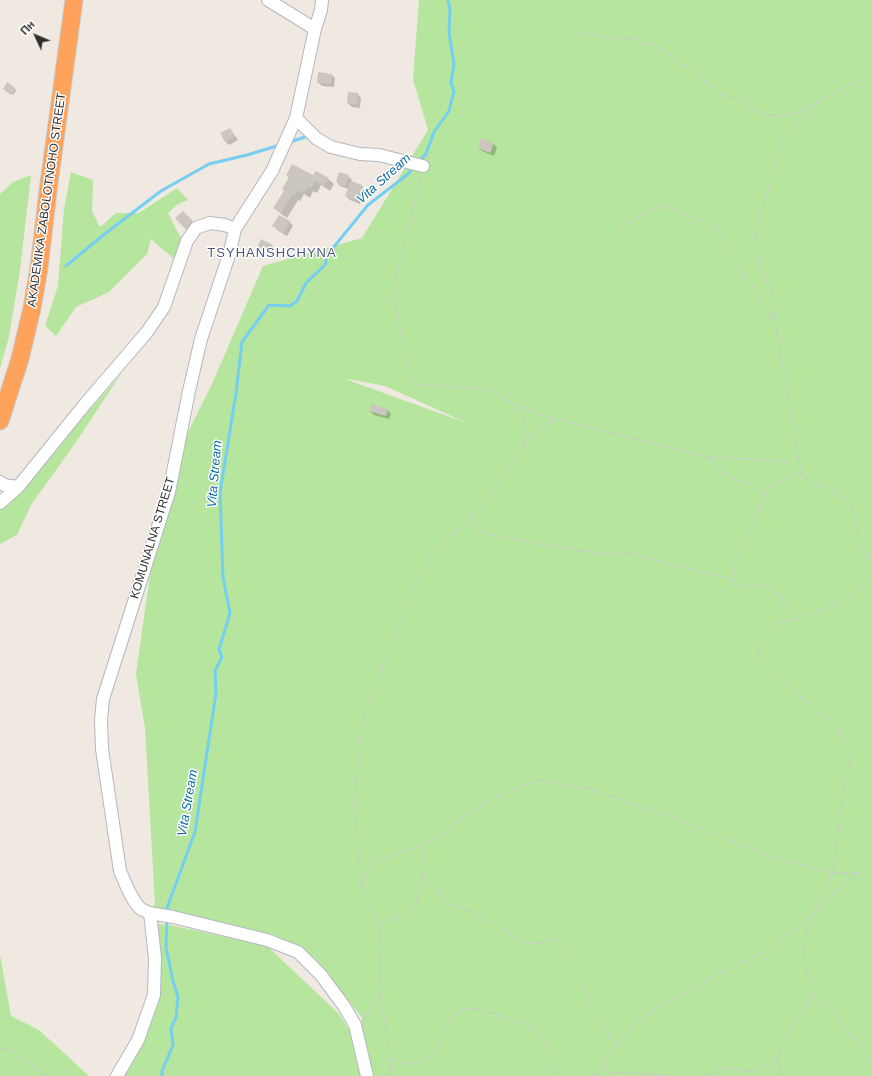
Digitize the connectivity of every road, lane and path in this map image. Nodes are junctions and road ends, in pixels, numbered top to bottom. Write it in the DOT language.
graph roads {
  1 [pos="74,0"];
  2 [pos="268,0"];
  3 [pos="322,0"];
  4 [pos="315,29"];
  5 [pos="580,36"];
  6 [pos="872,74"];
  7 [pos="824,98"];
  8 [pos="296,118"];
  9 [pos="434,151"];
  10 [pos="423,166"];
  11 [pos="619,228"];
  12 [pos="235,229"];
  13 [pos="775,322"];
  14 [pos="513,402"];
  15 [pos="556,418"];
  16 [pos="0,421"];
  17 [pos="523,449"];
  18 [pos="707,457"];
  19 [pos="795,475"];
  20 [pos="802,476"];
  21 [pos="0,482"];
  22 [pos="18,487"];
  23 [pos="765,495"];
  24 [pos="0,503"];
  25 [pos="470,518"];
  26 [pos="872,561"];
  27 [pos="872,579"];
  28 [pos="736,587"];
  29 [pos="798,618"];
  30 [pos="428,842"];
  31 [pos="872,867"];
  32 [pos="833,873"];
  33 [pos="857,873"];
  34 [pos="424,874"];
  35 [pos="361,884"];
  36 [pos="150,913"];
  37 [pos="814,913"];
  38 [pos="811,916"];
  39 [pos="377,924"];
  40 [pos="813,994"];
  41 [pos="380,995"];
  42 [pos="355,1025"];
  43 [pos="617,1046"];
  44 [pos="0,1049"];
  45 [pos="778,1058"];
  46 [pos="391,1059"];
  47 [pos="872,1067"];
  48 [pos="605,1070"];
  49 [pos="47,1076"];
  50 [pos="116,1076"];
  51 [pos="367,1076"];
  52 [pos="390,1076"];
  53 [pos="558,1076"];
  54 [pos="592,1076"];
  55 [pos="668,1076"];
  56 [pos="706,1076"];
  57 [pos="782,1076"];
  1 -- 16 [label="highway, AKADEMIKA ZABOLOTNOHO STREET"];
  2 -- 4 [label="street"];
  3 -- 4 [label="street, KOMUNALNA STREET"];
  4 -- 8 [label="street, KOMUNALNA STREET"];
  5 -- 7 [label="path"];
  6 -- 7 [label="path"];
  7 -- 13 [label="path"];
  8 -- 10 [label="street"];
  8 -- 12 [label="street, KOMUNALNA STREET"];
  9 -- 10 [label="path"];
  10 -- 14 [label="path"];
  11 -- 13 [label="path"];
  12 -- 22 [label="street"];
  12 -- 36 [label="street, KOMUNALNA STREET"];
  13 -- 20 [label="path"];
  14 -- 15 [label="path"];
  14 -- 17 [label="path"];
  15 -- 17 [label="path"];
  15 -- 18 [label="path"];
  17 -- 25 [label="path"];
  18 -- 19 [label="path"];
  18 -- 23 [label="path"];
  19 -- 20 [label="path"];
  19 -- 23 [label="path"];
  20 -- 26 [label="path"];
  21 -- 22 [label="street"];
  22 -- 24 [label="street"];
  23 -- 28 [label="path"];
  25 -- 28 [label="path"];
  25 -- 35 [label="path"];
  27 -- 29 [label="path"];
  28 -- 29 [label="path"];
  29 -- 32 [label="path"];
  30 -- 32 [label="path"];
  30 -- 34 [label="path"];
  30 -- 35 [label="path"];
  31 -- 33 [label="path"];
  32 -- 33 [label="path"];
  32 -- 37 [label="path"];
  33 -- 37 [label="path"];
  34 -- 39 [label="path"];
  34 -- 43 [label="path"];
  35 -- 39 [label="path"];
  36 -- 42 [label="street"];
  36 -- 50 [label="street"];
  37 -- 38 [label="path"];
  38 -- 40 [label="path"];
  38 -- 43 [label="path"];
  39 -- 41 [label="path"];
  40 -- 45 [label="path"];
  40 -- 47 [label="path"];
  41 -- 42 [label="path"];
  41 -- 46 [label="path"];
  42 -- 51 [label="street"];
  43 -- 48 [label="path"];
  44 -- 49 [label="path"];
  45 -- 56 [label="path"];
  45 -- 57 [label="path"];
  46 -- 52 [label="path"];
  46 -- 53 [label="path"];
  48 -- 54 [label="path"];
  48 -- 55 [label="path"];
}
